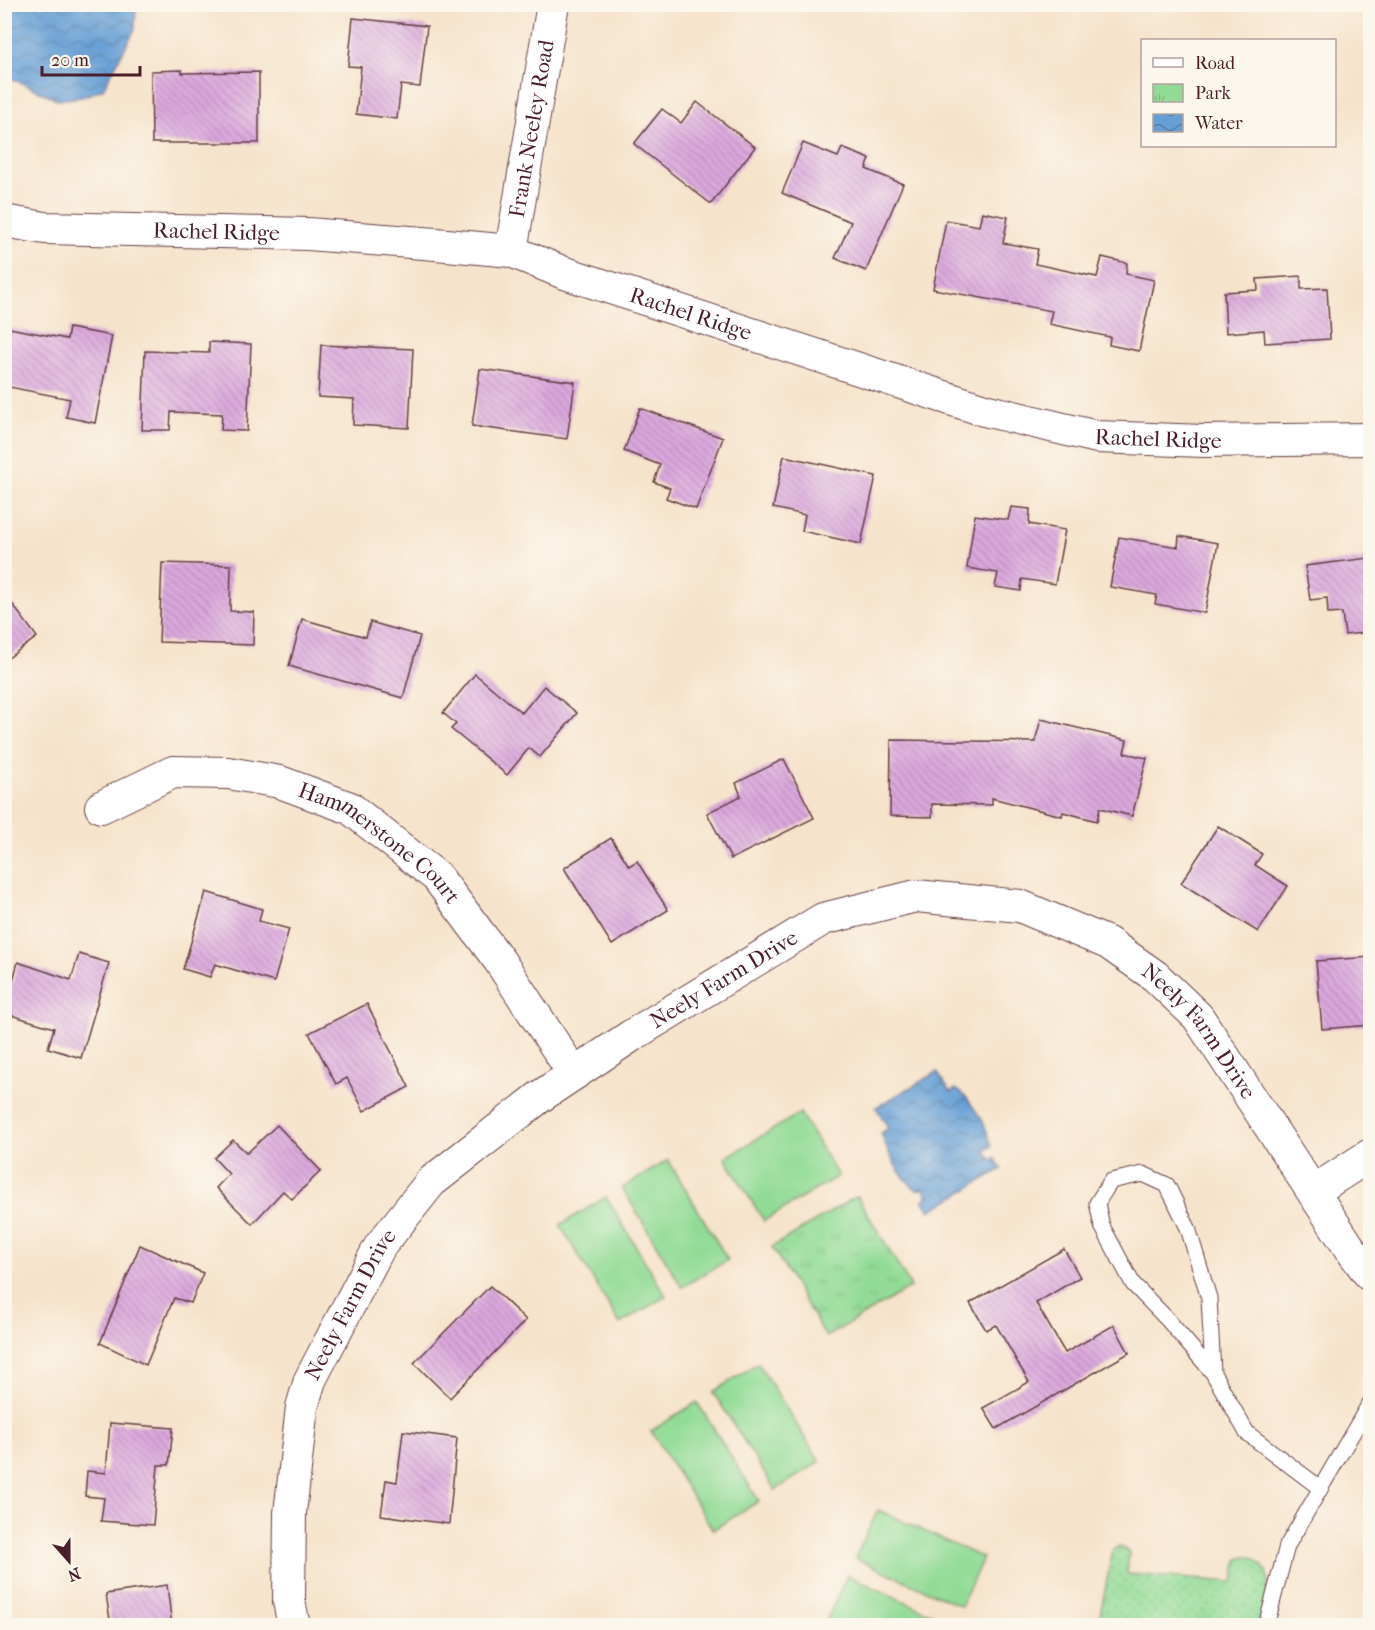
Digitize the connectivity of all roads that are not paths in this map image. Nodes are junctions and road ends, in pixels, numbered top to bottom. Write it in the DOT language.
graph roads {
  1 [pos="553,4"];
  2 [pos="4,221"];
  3 [pos="511,251"];
  4 [pos="1371,438"];
  5 [pos="100,807"];
  6 [pos="574,1074"];
  7 [pos="1371,1155"];
  8 [pos="1314,1191"];
  9 [pos="1371,1275"];
  10 [pos="1213,1373"];
  11 [pos="1371,1403"];
  12 [pos="1320,1488"];
  13 [pos="294,1626"];
  14 [pos="1266,1626"];
  1 -- 3 [label="street, Frank Neeley Road"];
  2 -- 3 [label="street, Rachel Ridge"];
  3 -- 4 [label="street, Rachel Ridge"];
  5 -- 6 [label="street, Hammerstone Court"];
  6 -- 8 [label="street, Neely Farm Drive"];
  6 -- 13 [label="street, Neely Farm Drive"];
  7 -- 8 [label="street"];
  8 -- 9 [label="street, Neely Farm Drive"];
  10 -- 10 [label="lane"];
  10 -- 12 [label="lane"];
  11 -- 12 [label="lane"];
  12 -- 14 [label="lane"];
}
